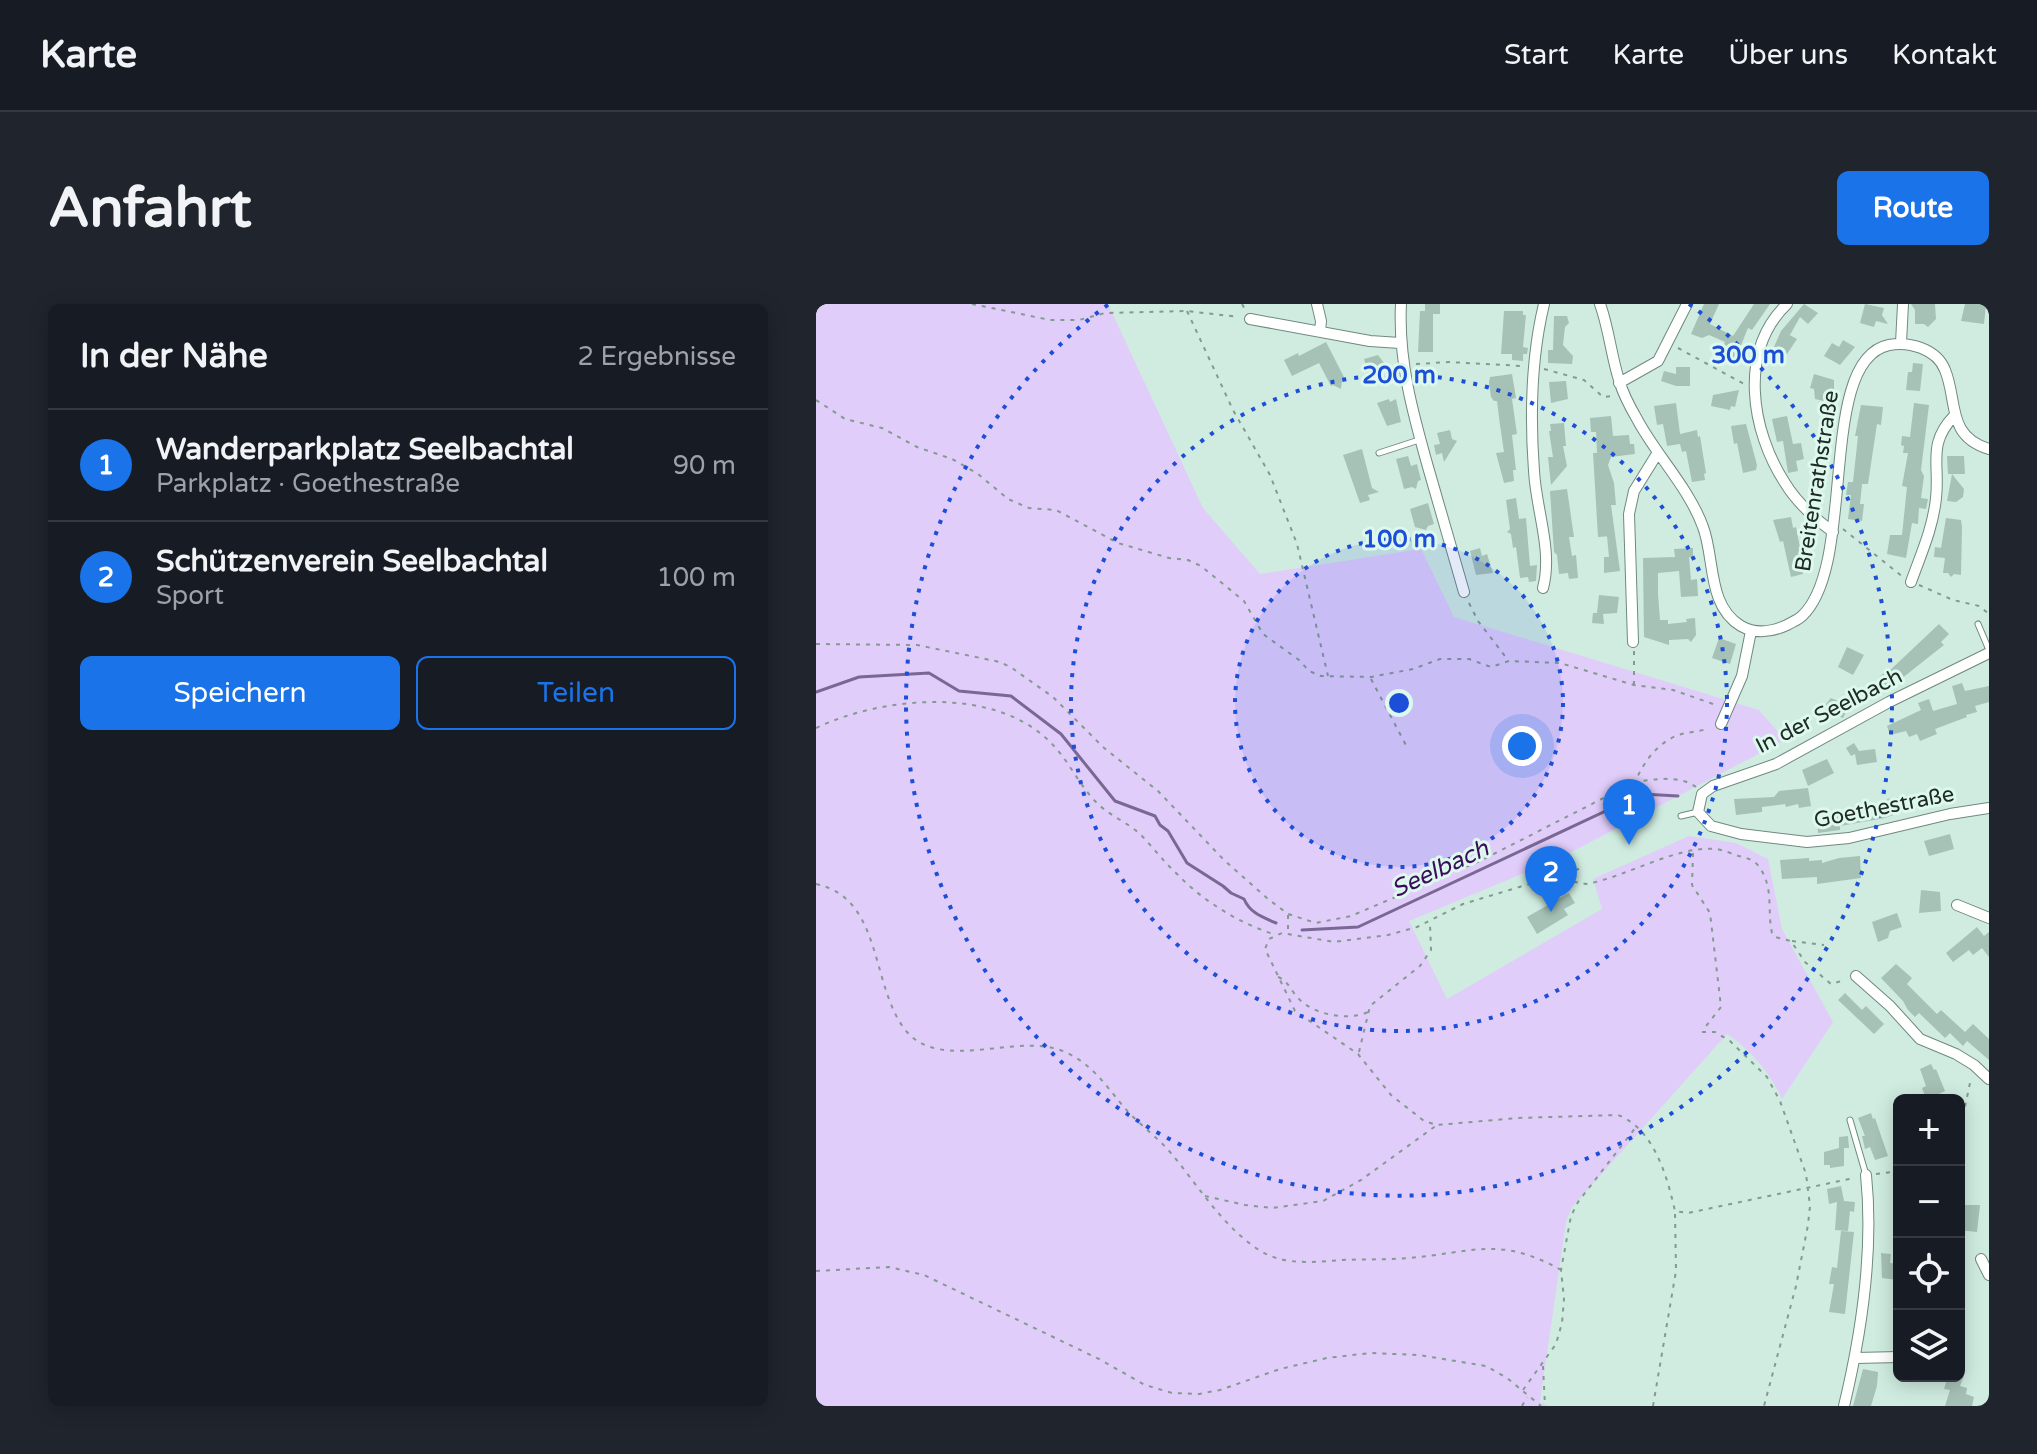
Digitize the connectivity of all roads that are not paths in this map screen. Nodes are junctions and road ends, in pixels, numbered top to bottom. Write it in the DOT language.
graph roads {
  1 [pos="1317,304"];
  2 [pos="1401,304"];
  3 [pos="1544,304"];
  4 [pos="1600,304"];
  5 [pos="1687,304"];
  6 [pos="1787,304"];
  7 [pos="1903,304"];
  8 [pos="1250,319"];
  9 [pos="1320,332"];
  10 [pos="1400,343"];
  11 [pos="1901,343"];
  12 [pos="1619,383"];
  13 [pos="1954,416"];
  14 [pos="1421,439"];
  15 [pos="1989,449"];
  16 [pos="1379,453"];
  17 [pos="1657,454"];
  18 [pos="1833,532"];
  19 [pos="1911,582"];
  20 [pos="1543,588"];
  21 [pos="1464,592"];
  22 [pos="1978,624"];
  23 [pos="1751,631"];
  24 [pos="1633,642"];
  25 [pos="1989,651"];
  26 [pos="1721,724"];
  27 [pos="1989,808"];
  28 [pos="1698,812"];
  29 [pos="1681,816"];
  30 [pos="1957,905"];
  31 [pos="1989,918"];
  32 [pos="1856,976"];
  33 [pos="1989,1079"];
  34 [pos="1850,1120"];
  35 [pos="1866,1175"];
  36 [pos="1981,1259"];
  37 [pos="1989,1275"];
  38 [pos="1893,1357"];
  39 [pos="1856,1358"];
  40 [pos="1844,1406"];
  1 -- 9 [label="street"];
  2 -- 10 [label="street"];
  3 -- 20 [label="street"];
  4 -- 12 [label="street"];
  5 -- 12 [label="street"];
  6 -- 18 [label="street"];
  7 -- 11 [label="street"];
  8 -- 9 [label="street"];
  9 -- 10 [label="street"];
  10 -- 14 [label="street"];
  11 -- 13 [label="street"];
  11 -- 18 [label="street, Breitenrathstraße"];
  12 -- 17 [label="street"];
  13 -- 15 [label="street"];
  13 -- 19 [label="street"];
  14 -- 16 [label="lane"];
  14 -- 21 [label="street"];
  17 -- 23 [label="street"];
  17 -- 24 [label="street"];
  18 -- 23 [label="street, Breitenrathstraße"];
  22 -- 25 [label="lane"];
  23 -- 26 [label="street"];
  25 -- 28 [label="street, In der Seelbach"];
  27 -- 28 [label="street, Goethestraße"];
  28 -- 29 [label="lane"];
  30 -- 31 [label="street"];
  32 -- 33 [label="street"];
  34 -- 35 [label="lane"];
  35 -- 39 [label="street"];
  36 -- 37 [label="street"];
  38 -- 39 [label="street"];
  39 -- 40 [label="street"];
}
